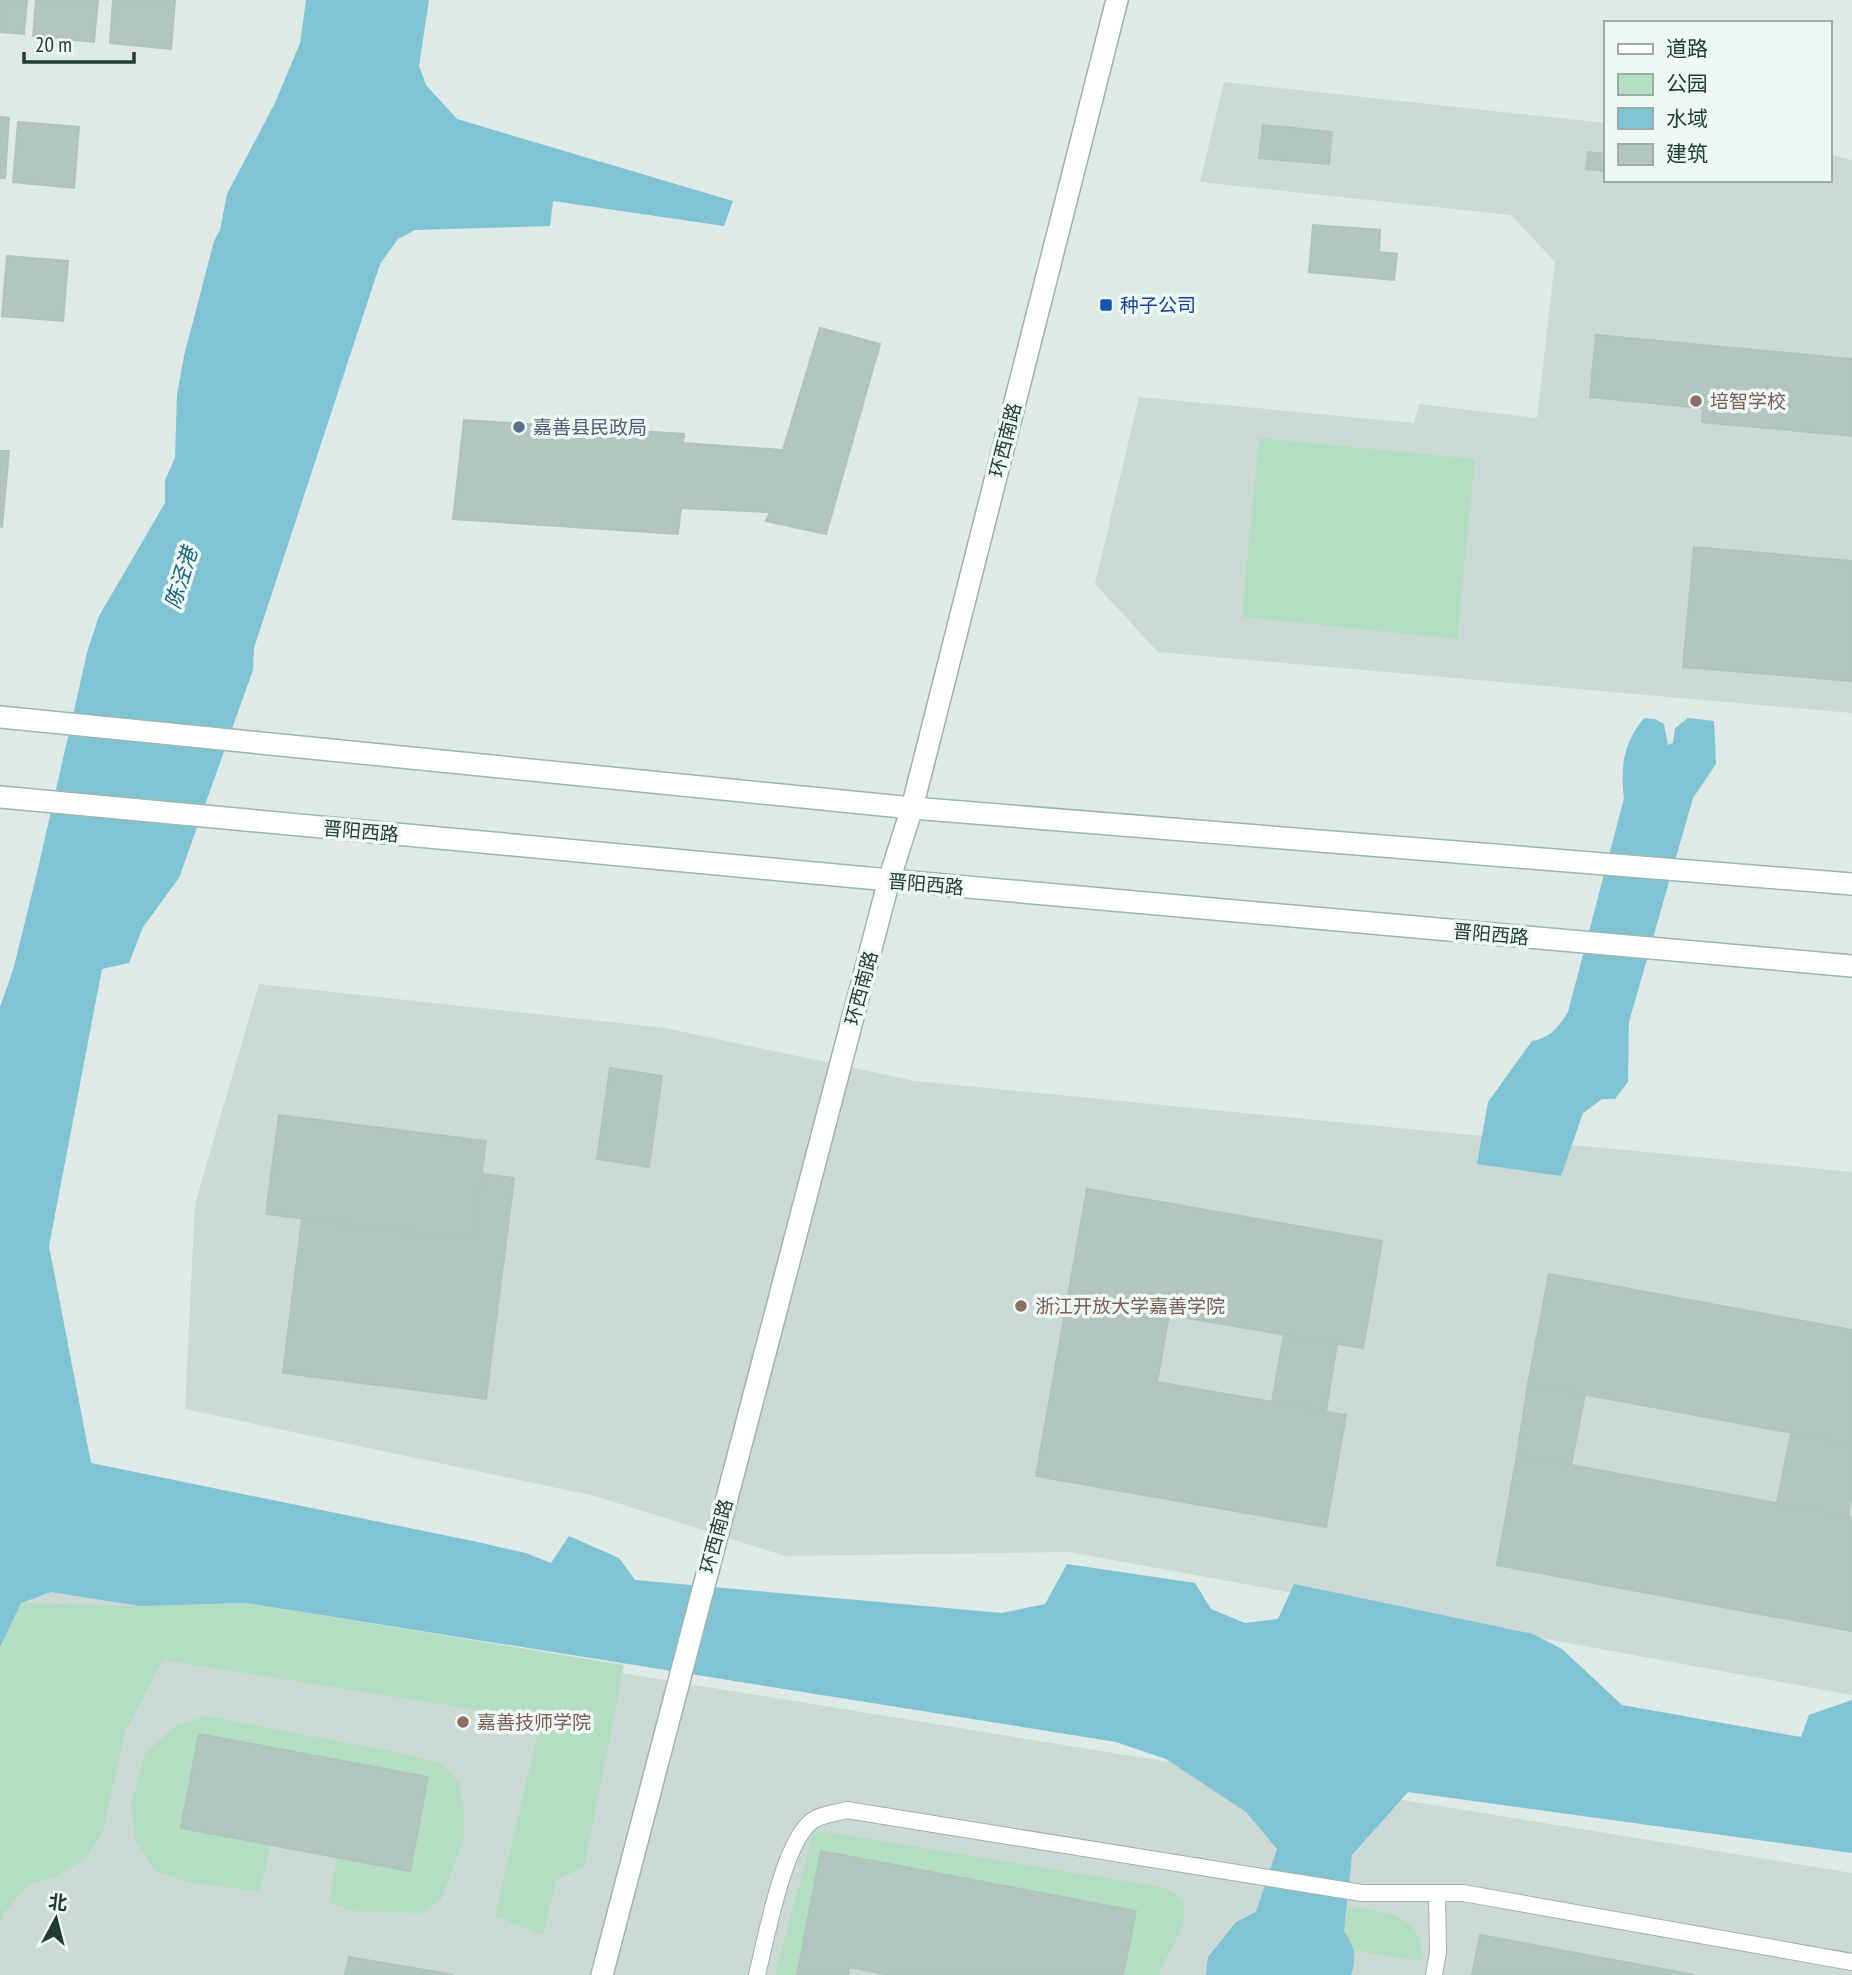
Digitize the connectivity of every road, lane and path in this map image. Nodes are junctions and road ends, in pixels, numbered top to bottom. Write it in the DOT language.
graph roads {
  1 [pos="1117,0"];
  2 [pos="9,718"];
  3 [pos="0,797"];
  4 [pos="912,808"];
  5 [pos="889,880"];
  6 [pos="1852,884"];
  7 [pos="1852,966"];
  8 [pos="1437,1893"];
  9 [pos="1852,1962"];
  10 [pos="602,1975"];
  11 [pos="757,1975"];
  12 [pos="1434,1975"];
  1 -- 4 [label="main road, 环西南路"];
  2 -- 4 [label="main road"];
  3 -- 5 [label="main road, 晋阳西路"];
  4 -- 5 [label="main road, 环西南路"];
  4 -- 6 [label="main road"];
  5 -- 7 [label="main road, 晋阳西路"];
  5 -- 10 [label="main road, 环西南路"];
  8 -- 9 [label="lane"];
  8 -- 11 [label="lane"];
  8 -- 12 [label="lane"];
}
